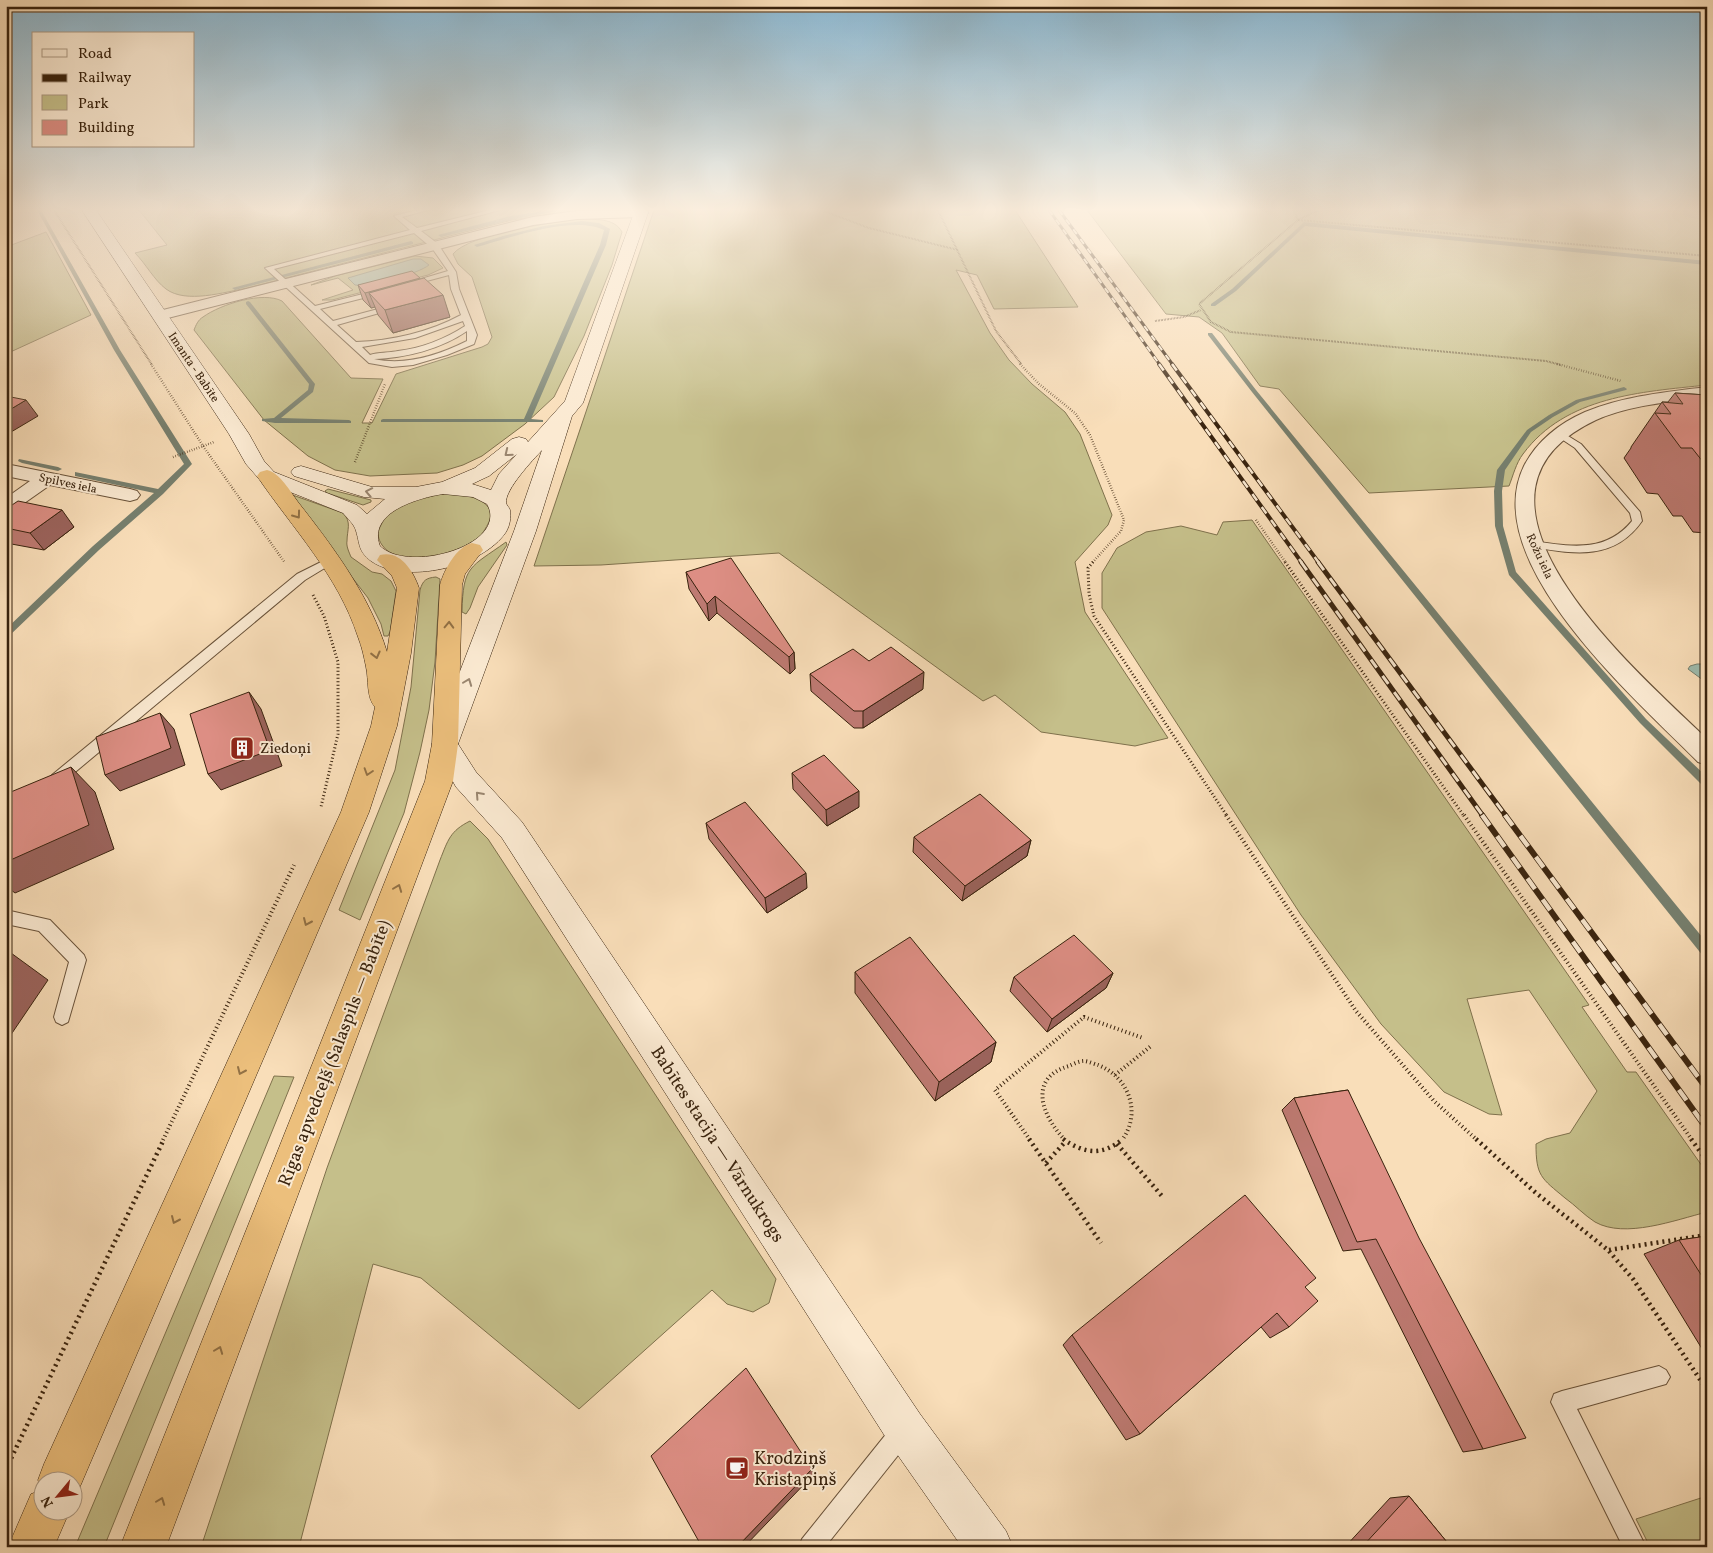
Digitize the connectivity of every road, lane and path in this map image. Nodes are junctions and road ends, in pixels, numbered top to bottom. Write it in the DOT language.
graph roads {
  1 [pos="100,282"];
  2 [pos="138,282"];
  3 [pos="291,282"];
  4 [pos="412,282"];
  5 [pos="454,282"];
  6 [pos="616,282"];
  7 [pos="972,282"];
  8 [pos="1224,282"];
  9 [pos="285,284"];
  10 [pos="398,286"];
  11 [pos="388,289"];
  12 [pos="455,289"];
  13 [pos="446,292"];
  14 [pos="400,305"];
  15 [pos="316,308"];
  16 [pos="1201,310"];
  17 [pos="160,316"];
  18 [pos="466,316"];
  19 [pos="1155,321"];
  20 [pos="332,324"];
  21 [pos="470,326"];
  22 [pos="355,345"];
  23 [pos="366,356"];
  24 [pos="394,364"];
  25 [pos="1707,392"];
  26 [pos="1679,402"];
  27 [pos="563,416"];
  28 [pos="1560,434"];
  29 [pos="249,450"];
  30 [pos="189,451"];
  31 [pos="174,457"];
  32 [pos="6,470"];
  33 [pos="266,476"];
  34 [pos="47,478"];
  35 [pos="344,485"];
  36 [pos="443,488"];
  37 [pos="418,493"];
  38 [pos="130,496"];
  39 [pos="496,503"];
  40 [pos="6,507"];
  41 [pos="1256,520"];
  42 [pos="368,531"];
  43 [pos="1532,544"];
  44 [pos="472,550"];
  45 [pos="388,560"];
  46 [pos="329,561"];
  47 [pos="300,577"];
  48 [pos="384,726"];
  49 [pos="445,744"];
  50 [pos="1707,755"];
  51 [pos="46,786"];
  52 [pos="320,809"];
  53 [pos="295,863"];
  54 [pos="6,917"];
  55 [pos="62,1017"];
  56 [pos="1143,1038"];
  57 [pos="1151,1046"];
  58 [pos="1115,1075"];
  59 [pos="1065,1142"];
  60 [pos="1117,1144"];
  61 [pos="1707,1161"];
  62 [pos="1046,1164"];
  63 [pos="1162,1196"];
  64 [pos="1707,1236"];
  65 [pos="1101,1243"];
  66 [pos="1608,1250"];
  67 [pos="1659,1377"];
  68 [pos="1707,1390"];
  69 [pos="906,1429"];
  70 [pos="6,1469"];
  71 [pos="64,1470"];
  72 [pos="43,1520"];
  73 [pos="31,1547"];
  74 [pos="143,1547"];
  75 [pos="810,1547"];
  76 [pos="990,1547"];
  77 [pos="1635,1547"];
  1 -- 47 [label="path"];
  2 -- 17 [label="main road, Imanta - Babīte"];
  3 -- 9 [label="street"];
  4 -- 10 [label="lane"];
  5 -- 12 [label="lane"];
  6 -- 27 [label="main road"];
  7 -- 66 [label="path"];
  8 -- 16 [label="path"];
  9 -- 15 [label="lane"];
  9 -- 17 [label="street"];
  11 -- 15 [label="lane"];
  12 -- 13 [label="lane"];
  12 -- 18 [label="lane"];
  14 -- 20 [label="lane"];
  15 -- 20 [label="lane"];
  16 -- 19 [label="path"];
  16 -- 26 [label="path"];
  17 -- 29 [label="main road, Imanta - Babīte"];
  18 -- 21 [label="lane"];
  18 -- 22 [label="lane"];
  20 -- 22 [label="lane"];
  21 -- 23 [label="lane"];
  21 -- 24 [label="lane"];
  22 -- 23 [label="lane"];
  23 -- 24 [label="lane"];
  24 -- 35 [label="path"];
  25 -- 26 [label="street, Rožu iela"];
  26 -- 28 [label="street, Rožu iela"];
  27 -- 36 [label="main road, one-way"];
  27 -- 39 [label="main road"];
  49 -- 27 [label="main road, one-way"];
  28 -- 43 [label="street, Rožu iela"];
  28 -- 43 [label="lane"];
  29 -- 33 [label="main road, Imanta - Babīte"];
  29 -- 35 [label="main road"];
  30 -- 31 [label="path"];
  32 -- 34 [label="street, Spilves iela"];
  33 -- 42 [label="main road"];
  33 -- 46 [label="highway, one-way"];
  34 -- 38 [label="street, Spilves iela"];
  34 -- 40 [label="street"];
  37 -- 35 [label="main road, one-way"];
  36 -- 37 [label="main road"];
  36 -- 39 [label="main road"];
  37 -- 42 [label="main road"];
  39 -- 44 [label="main road"];
  41 -- 61 [label="path"];
  42 -- 45 [label="main road"];
  43 -- 50 [label="street, Rožu iela"];
  44 -- 45 [label="main road"];
  49 -- 44 [label="highway, Rīgas apvedceļš (Salaspils — Babīte), one-way"];
  45 -- 48 [label="highway"];
  46 -- 47 [label="lane"];
  46 -- 48 [label="highway, one-way"];
  47 -- 51 [label="lane"];
  47 -- 52 [label="path"];
  48 -- 71 [label="highway, one-way"];
  69 -- 49 [label="main road, Babītes stacija — Vārnukrogs, one-way"];
  74 -- 49 [label="highway, Rīgas apvedceļš (Salaspils — Babīte), one-way"];
  53 -- 70 [label="path"];
  54 -- 55 [label="lane"];
  56 -- 62 [label="path"];
  57 -- 58 [label="path"];
  58 -- 59 [label="path"];
  58 -- 60 [label="path"];
  59 -- 60 [label="path"];
  59 -- 62 [label="path"];
  60 -- 63 [label="path"];
  62 -- 65 [label="path"];
  64 -- 66 [label="path"];
  66 -- 68 [label="path"];
  67 -- 77 [label="lane"];
  69 -- 75 [label="lane"];
  69 -- 76 [label="main road, Babītes stacija — Vārnukrogs"];
  72 -- 73 [label="highway"];
}
